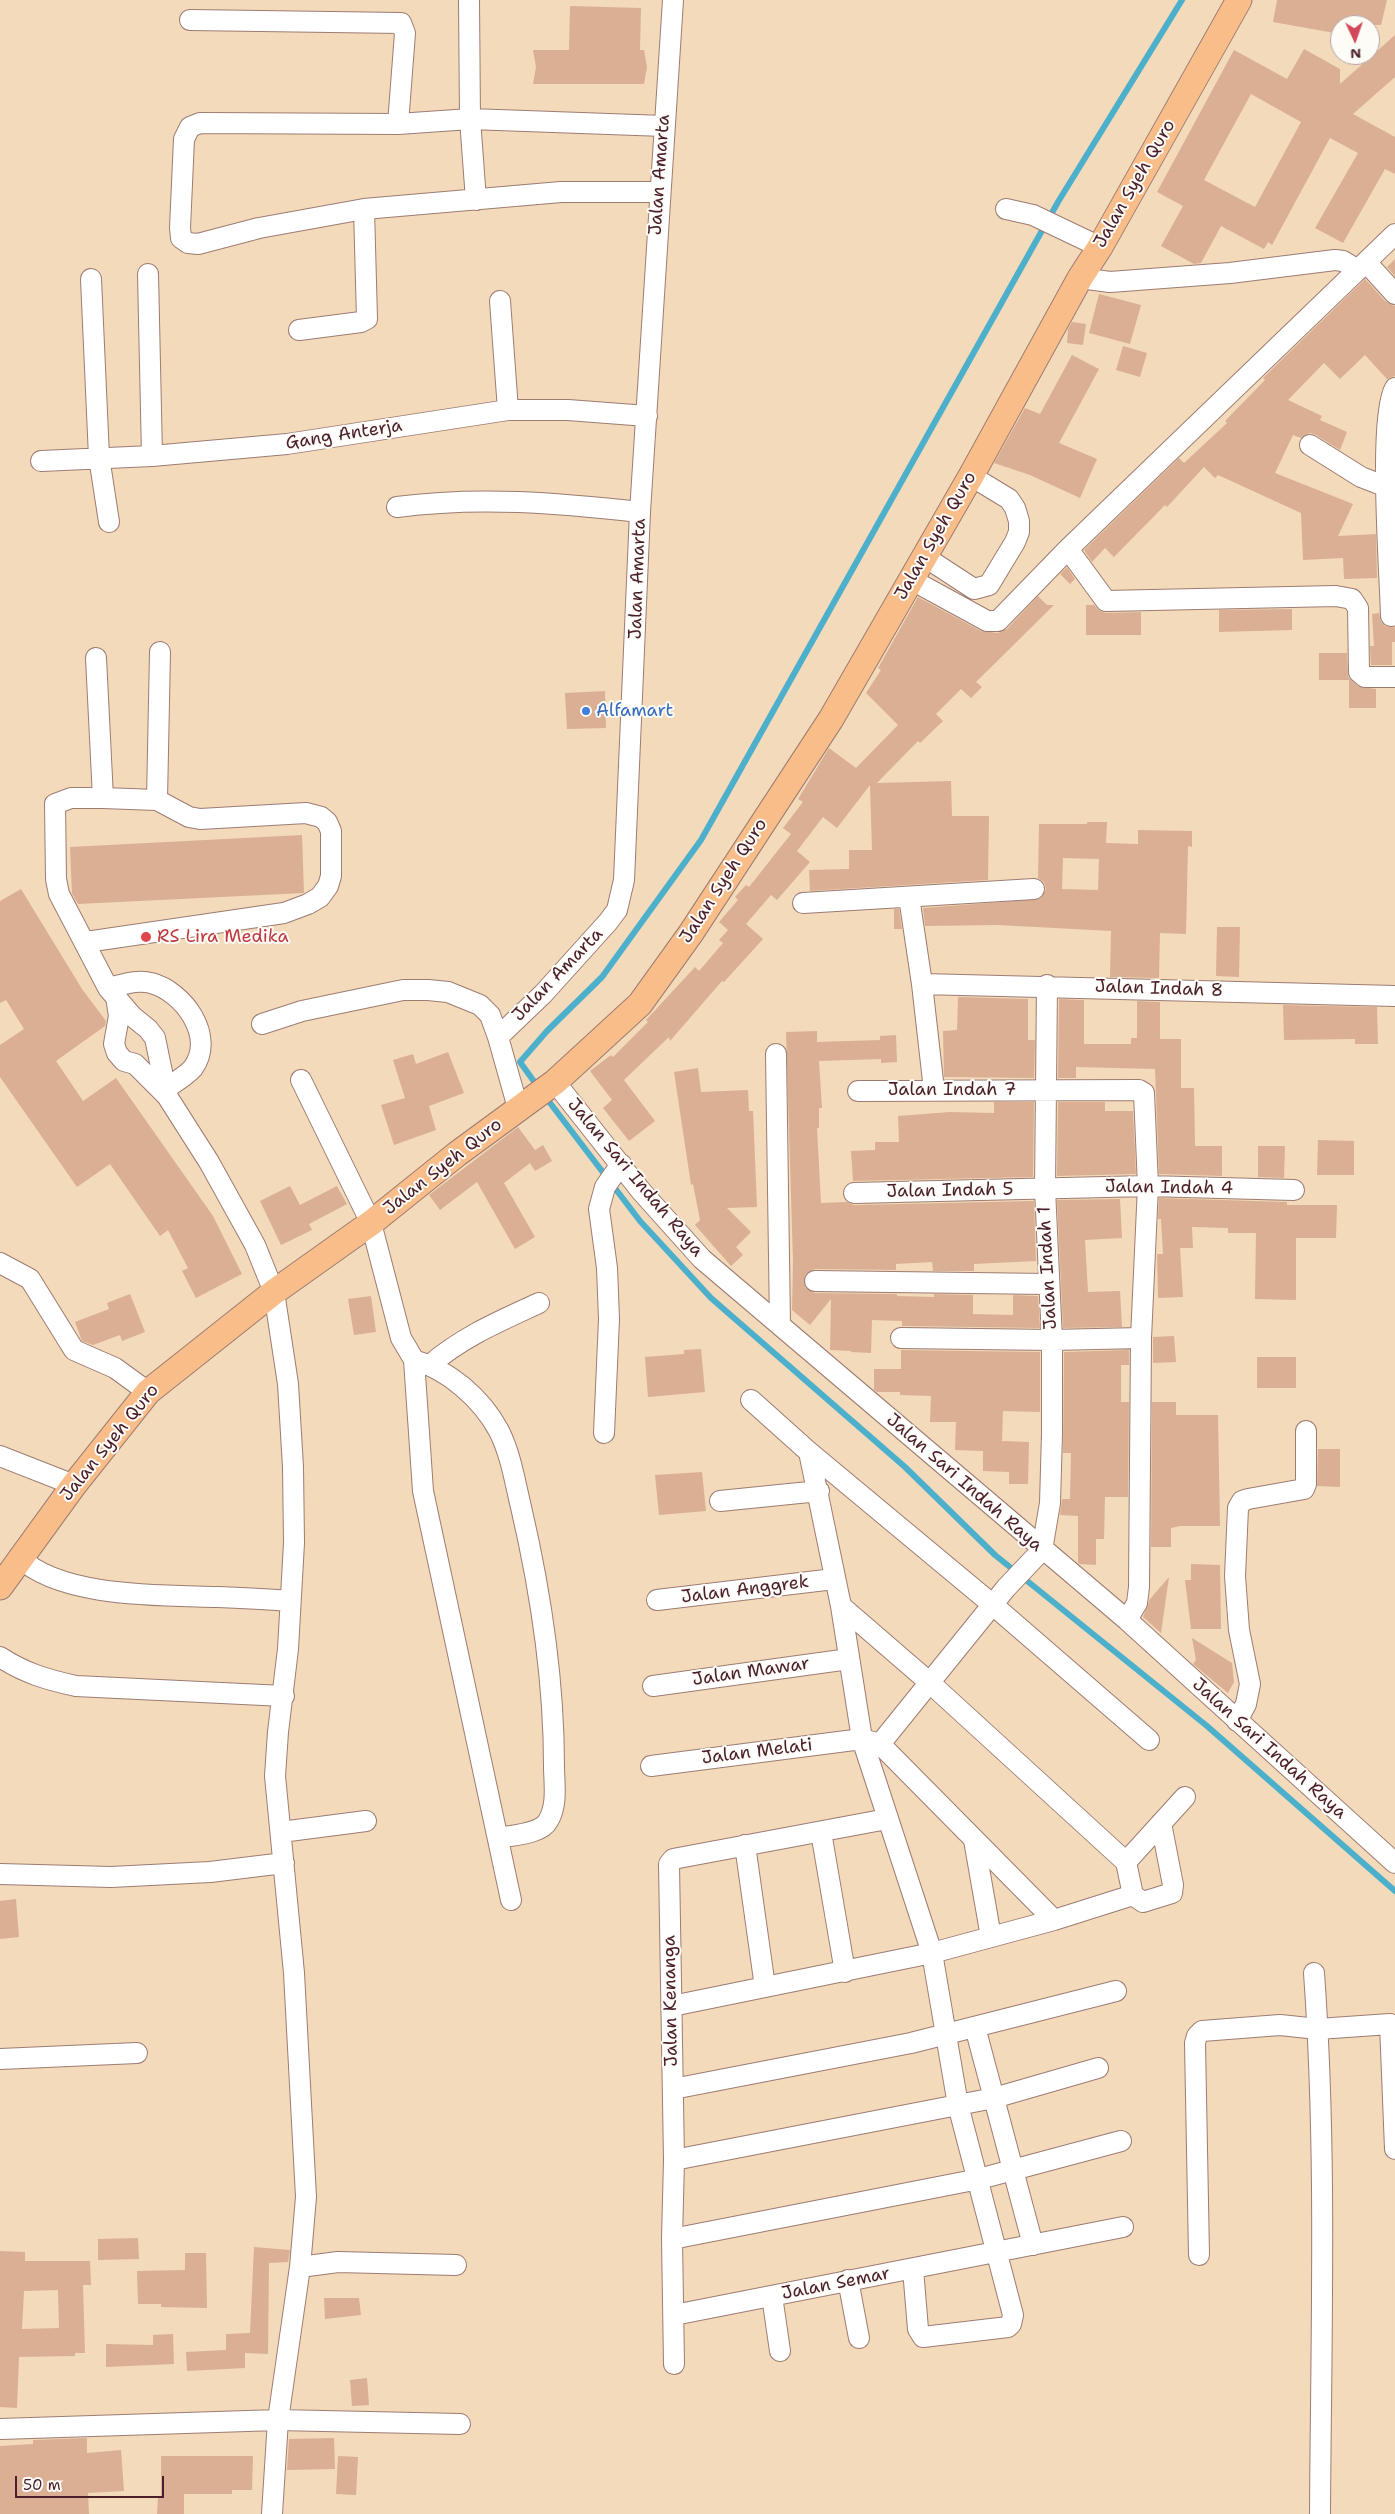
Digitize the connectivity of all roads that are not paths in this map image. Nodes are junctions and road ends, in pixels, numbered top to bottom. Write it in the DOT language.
graph roads {
  1 [pos="469,0"];
  2 [pos="673,0"];
  3 [pos="1239,0"];
  4 [pos="190,20"];
  5 [pos="470,119"];
  6 [pos="398,124"];
  7 [pos="664,126"];
  8 [pos="659,192"];
  9 [pos="476,200"];
  10 [pos="364,209"];
  11 [pos="1006,209"];
  12 [pos="1395,234"];
  13 [pos="1100,247"];
  14 [pos="1362,266"];
  15 [pos="148,274"];
  16 [pos="91,278"];
  17 [pos="1080,278"];
  18 [pos="1395,294"];
  19 [pos="500,301"];
  20 [pos="299,330"];
  21 [pos="1395,388"];
  22 [pos="508,410"];
  23 [pos="646,416"];
  24 [pos="1310,445"];
  25 [pos="152,456"];
  26 [pos="99,457"];
  27 [pos="41,461"];
  28 [pos="971,476"];
  29 [pos="1387,487"];
  30 [pos="397,507"];
  31 [pos="640,512"];
  32 [pos="109,522"];
  33 [pos="1068,549"];
  34 [pos="925,557"];
  35 [pos="912,580"];
  36 [pos="1391,616"];
  37 [pos="160,652"];
  38 [pos="96,658"];
  39 [pos="1395,677"];
  40 [pos="103,798"];
  41 [pos="157,800"];
  42 [pos="1034,889"];
  43 [pos="909,897"];
  44 [pos="803,903"];
  45 [pos="86,942"];
  46 [pos="922,984"];
  47 [pos="1047,985"];
  48 [pos="112,993"];
  49 [pos="1395,996"];
  50 [pos="262,1024"];
  51 [pos="498,1037"];
  52 [pos="776,1054"];
  53 [pos="301,1080"];
  54 [pos="553,1084"];
  55 [pos="934,1090"];
  56 [pos="1045,1090"];
  57 [pos="858,1091"];
  58 [pos="166,1092"];
  59 [pos="523,1105"];
  60 [pos="613,1175"];
  61 [pos="1148,1186"];
  62 [pos="1045,1188"];
  63 [pos="1294,1190"];
  64 [pos="854,1193"];
  65 [pos="371,1223"];
  66 [pos="0,1263"];
  67 [pos="815,1281"];
  68 [pos="1048,1284"];
  69 [pos="274,1292"];
  70 [pos="539,1303"];
  71 [pos="780,1324"];
  72 [pos="902,1338"];
  73 [pos="1141,1338"];
  74 [pos="1052,1340"];
  75 [pos="422,1362"];
  76 [pos="148,1392"];
  77 [pos="751,1400"];
  78 [pos="1306,1431"];
  79 [pos="604,1433"];
  80 [pos="808,1452"];
  81 [pos="0,1456"];
  82 [pos="74,1485"];
  83 [pos="818,1491"];
  84 [pos="720,1501"];
  85 [pos="1038,1554"];
  86 [pos="19,1557"];
  87 [pos="834,1579"];
  88 [pos="0,1587"];
  89 [pos="290,1600"];
  90 [pos="656,1600"];
  91 [pos="993,1605"];
  92 [pos="841,1606"];
  93 [pos="1128,1620"];
  94 [pos="0,1657"];
  95 [pos="849,1659"];
  96 [pos="929,1682"];
  97 [pos="653,1686"];
  98 [pos="284,1696"];
  99 [pos="1236,1721"];
  100 [pos="1148,1740"];
  101 [pos="871,1741"];
  102 [pos="651,1766"];
  103 [pos="1185,1797"];
  104 [pos="887,1818"];
  105 [pos="366,1821"];
  106 [pos="1161,1823"];
  107 [pos="280,1832"];
  108 [pos="821,1832"];
  109 [pos="499,1838"];
  110 [pos="974,1840"];
  111 [pos="745,1845"];
  112 [pos="1126,1862"];
  113 [pos="284,1863"];
  114 [pos="1395,1863"];
  115 [pos="0,1874"];
  116 [pos="1133,1895"];
  117 [pos="511,1900"];
  118 [pos="1054,1920"];
  119 [pos="991,1937"];
  120 [pos="932,1953"];
  121 [pos="845,1972"];
  122 [pos="1314,1973"];
  123 [pos="765,1987"];
  124 [pos="1116,1991"];
  125 [pos="672,2006"];
  126 [pos="1392,2023"];
  127 [pos="975,2027"];
  128 [pos="1318,2029"];
  129 [pos="946,2034"];
  130 [pos="137,2053"];
  131 [pos="0,2059"];
  132 [pos="1098,2068"];
  133 [pos="673,2089"];
  134 [pos="994,2098"];
  135 [pos="958,2105"];
  136 [pos="1121,2141"];
  137 [pos="1395,2149"];
  138 [pos="674,2160"];
  139 [pos="1012,2169"];
  140 [pos="980,2179"];
  141 [pos="1123,2227"];
  142 [pos="672,2239"];
  143 [pos="1033,2245"];
  144 [pos="998,2252"];
  145 [pos="1199,2255"];
  146 [pos="456,2265"];
  147 [pos="300,2267"];
  148 [pos="913,2269"];
  149 [pos="848,2280"];
  150 [pos="772,2296"];
  151 [pos="674,2316"];
  152 [pos="859,2338"];
  153 [pos="780,2351"];
  154 [pos="674,2364"];
  155 [pos="278,2420"];
  156 [pos="460,2424"];
  157 [pos="0,2428"];
  158 [pos="272,2514"];
  159 [pos="1320,2514"];
  1 -- 5 [label="street"];
  2 -- 7 [label="street, Jalan Amarta"];
  3 -- 13 [label="main road, Jalan Syeh Quro"];
  4 -- 6 [label="street"];
  5 -- 6 [label="street"];
  5 -- 7 [label="street"];
  5 -- 9 [label="street"];
  6 -- 10 [label="street"];
  7 -- 8 [label="street, Jalan Amarta"];
  8 -- 9 [label="street"];
  8 -- 23 [label="street, Jalan Amarta"];
  9 -- 10 [label="street"];
  10 -- 20 [label="street"];
  11 -- 13 [label="street"];
  12 -- 14 [label="street"];
  13 -- 17 [label="main road, Jalan Syeh Quro"];
  14 -- 17 [label="street"];
  14 -- 18 [label="street"];
  14 -- 33 [label="street"];
  15 -- 25 [label="street"];
  16 -- 26 [label="street"];
  17 -- 28 [label="main road, Jalan Syeh Quro"];
  19 -- 22 [label="street"];
  21 -- 29 [label="street"];
  22 -- 23 [label="street, Gang Anterja"];
  22 -- 25 [label="street, Gang Anterja"];
  23 -- 31 [label="street, Jalan Amarta"];
  24 -- 29 [label="street"];
  25 -- 26 [label="street, Gang Anterja"];
  26 -- 27 [label="street, Gang Anterja"];
  26 -- 32 [label="street"];
  28 -- 34 [label="main road, Jalan Syeh Quro"];
  28 -- 34 [label="street"];
  29 -- 36 [label="street"];
  30 -- 31 [label="street"];
  31 -- 51 [label="street, Jalan Amarta"];
  33 -- 35 [label="street"];
  33 -- 39 [label="street"];
  34 -- 35 [label="main road, Jalan Syeh Quro"];
  35 -- 54 [label="main road, Jalan Syeh Quro"];
  37 -- 41 [label="street"];
  38 -- 40 [label="street"];
  40 -- 41 [label="street"];
  40 -- 45 [label="street"];
  41 -- 45 [label="street"];
  42 -- 43 [label="street"];
  43 -- 44 [label="street"];
  43 -- 46 [label="street"];
  45 -- 48 [label="street"];
  46 -- 47 [label="street, Jalan Indah 8"];
  46 -- 55 [label="street"];
  47 -- 49 [label="street, Jalan Indah 8"];
  47 -- 56 [label="street, Jalan Indah 1"];
  48 -- 58 [label="street"];
  48 -- 58 [label="street"];
  48 -- 58 [label="street"];
  50 -- 51 [label="street"];
  51 -- 59 [label="street, Jalan Amarta"];
  52 -- 71 [label="street"];
  53 -- 65 [label="street"];
  54 -- 59 [label="main road, Jalan Syeh Quro"];
  54 -- 60 [label="street, Jalan Sari Indah Raya"];
  55 -- 56 [label="street, Jalan Indah 7"];
  55 -- 57 [label="street, Jalan Indah 7"];
  56 -- 61 [label="street, Jalan Indah 7"];
  56 -- 62 [label="street, Jalan Indah 1"];
  58 -- 69 [label="street"];
  59 -- 65 [label="main road, Jalan Syeh Quro"];
  60 -- 71 [label="street, Jalan Sari Indah Raya"];
  60 -- 79 [label="street"];
  61 -- 62 [label="street, Jalan Indah 4"];
  61 -- 63 [label="street, Jalan Indah 4"];
  61 -- 73 [label="street"];
  62 -- 64 [label="street, Jalan Indah 5"];
  62 -- 68 [label="street, Jalan Indah 1"];
  65 -- 69 [label="main road, Jalan Syeh Quro"];
  65 -- 75 [label="street"];
  66 -- 76 [label="street"];
  67 -- 68 [label="street"];
  68 -- 74 [label="street, Jalan Indah 1"];
  69 -- 76 [label="main road, Jalan Syeh Quro"];
  69 -- 89 [label="street"];
  70 -- 75 [label="street"];
  71 -- 85 [label="street, Jalan Sari Indah Raya"];
  72 -- 74 [label="street"];
  73 -- 74 [label="street"];
  73 -- 93 [label="street"];
  74 -- 85 [label="street, Jalan Indah 1"];
  75 -- 109 [label="street"];
  75 -- 109 [label="street"];
  76 -- 82 [label="main road, Jalan Syeh Quro"];
  77 -- 80 [label="street"];
  78 -- 99 [label="street"];
  80 -- 83 [label="street"];
  80 -- 91 [label="street"];
  81 -- 82 [label="street"];
  82 -- 86 [label="main road, Jalan Syeh Quro"];
  83 -- 84 [label="street"];
  83 -- 87 [label="street"];
  85 -- 91 [label="street"];
  85 -- 93 [label="street, Jalan Sari Indah Raya"];
  86 -- 88 [label="main road, Jalan Syeh Quro"];
  86 -- 89 [label="street"];
  87 -- 90 [label="street, Jalan Anggrek"];
  87 -- 92 [label="street"];
  89 -- 98 [label="street"];
  91 -- 96 [label="street"];
  91 -- 100 [label="street"];
  92 -- 95 [label="street"];
  92 -- 96 [label="street"];
  93 -- 99 [label="street, Jalan Sari Indah Raya"];
  94 -- 98 [label="street"];
  95 -- 97 [label="street, Jalan Mawar"];
  95 -- 101 [label="street"];
  96 -- 101 [label="street"];
  96 -- 112 [label="street"];
  98 -- 107 [label="street"];
  99 -- 114 [label="street, Jalan Sari Indah Raya"];
  101 -- 102 [label="street, Jalan Melati"];
  101 -- 104 [label="street"];
  101 -- 110 [label="street"];
  103 -- 106 [label="street"];
  104 -- 108 [label="street, Jalan Kenanga"];
  104 -- 120 [label="street"];
  105 -- 107 [label="street"];
  106 -- 112 [label="street"];
  106 -- 116 [label="street"];
  107 -- 113 [label="street"];
  108 -- 111 [label="street, Jalan Kenanga"];
  108 -- 121 [label="street"];
  109 -- 117 [label="street"];
  110 -- 118 [label="street"];
  110 -- 119 [label="street"];
  111 -- 123 [label="street"];
  111 -- 125 [label="street, Jalan Kenanga"];
  112 -- 116 [label="street"];
  113 -- 115 [label="street"];
  113 -- 147 [label="street"];
  116 -- 118 [label="street"];
  118 -- 119 [label="street"];
  119 -- 120 [label="street"];
  120 -- 121 [label="street"];
  120 -- 129 [label="street"];
  121 -- 123 [label="street"];
  122 -- 128 [label="street"];
  123 -- 125 [label="street"];
  124 -- 127 [label="street"];
  125 -- 133 [label="street, Jalan Kenanga"];
  126 -- 128 [label="street"];
  126 -- 137 [label="street"];
  127 -- 129 [label="street"];
  127 -- 134 [label="street"];
  128 -- 145 [label="street"];
  128 -- 159 [label="street"];
  129 -- 133 [label="street"];
  129 -- 135 [label="street"];
  130 -- 131 [label="street"];
  132 -- 134 [label="street"];
  133 -- 138 [label="street, Jalan Kenanga"];
  134 -- 135 [label="street"];
  134 -- 139 [label="street"];
  135 -- 138 [label="street"];
  135 -- 140 [label="street"];
  136 -- 139 [label="street"];
  138 -- 142 [label="street, Jalan Kenanga"];
  139 -- 140 [label="street"];
  139 -- 143 [label="street"];
  140 -- 142 [label="street"];
  140 -- 144 [label="street"];
  141 -- 143 [label="street, Jalan Semar"];
  142 -- 151 [label="street, Jalan Kenanga"];
  143 -- 144 [label="street, Jalan Semar"];
  144 -- 148 [label="street, Jalan Semar"];
  144 -- 148 [label="street"];
  146 -- 147 [label="street"];
  147 -- 155 [label="street"];
  148 -- 149 [label="street, Jalan Semar"];
  149 -- 150 [label="street, Jalan Semar"];
  149 -- 152 [label="street"];
  150 -- 151 [label="street, Jalan Semar"];
  150 -- 153 [label="street"];
  151 -- 154 [label="street, Jalan Kenanga"];
  155 -- 156 [label="street"];
  155 -- 157 [label="street"];
  155 -- 158 [label="street"];
}
